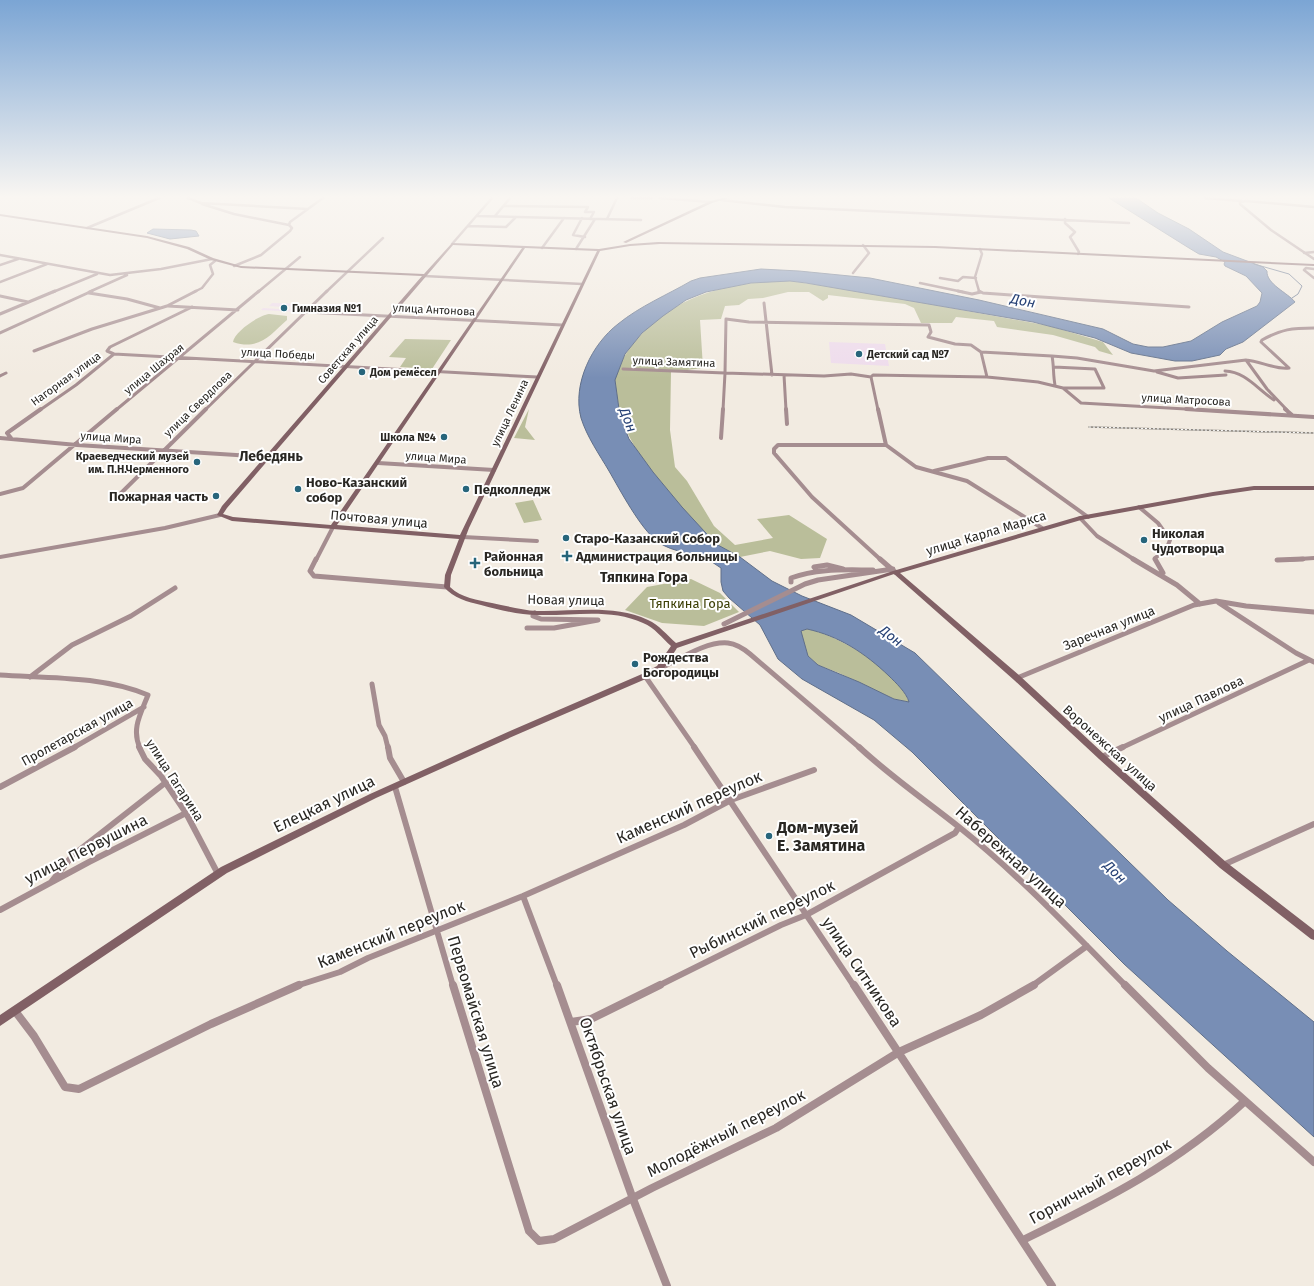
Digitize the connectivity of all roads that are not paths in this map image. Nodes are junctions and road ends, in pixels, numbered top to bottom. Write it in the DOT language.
graph roads {
  1 [pos="19,258"];
  2 [pos="210,258"];
  3 [pos="252,258"];
  4 [pos="300,258"];
  5 [pos="363,258"];
  6 [pos="440,258"];
  7 [pos="517,258"];
  8 [pos="595,258"];
  9 [pos="865,258"];
  10 [pos="981,258"];
  11 [pos="1170,258"];
  12 [pos="214,260"];
  13 [pos="48,263"];
  14 [pos="0,266"];
  15 [pos="234,266"];
  16 [pos="1314,266"];
  17 [pos="287,269"];
  18 [pos="1314,269"];
  19 [pos="349,272"];
  20 [pos="131,273"];
  21 [pos="852,273"];
  22 [pos="98,274"];
  23 [pos="425,276"];
  24 [pos="940,278"];
  25 [pos="976,278"];
  26 [pos="1314,278"];
  27 [pos="502,280"];
  28 [pos="0,282"];
  29 [pos="920,283"];
  30 [pos="582,284"];
  31 [pos="981,292"];
  32 [pos="89,293"];
  33 [pos="0,296"];
  34 [pos="29,302"];
  35 [pos="764,303"];
  36 [pos="167,306"];
  37 [pos="192,307"];
  38 [pos="1189,307"];
  39 [pos="161,308"];
  40 [pos="238,310"];
  41 [pos="305,312"];
  42 [pos="0,314"];
  43 [pos="390,317"];
  44 [pos="474,321"];
  45 [pos="766,322"];
  46 [pos="562,325"];
  47 [pos="1314,328"];
  48 [pos="0,332"];
  49 [pos="34,351"];
  50 [pos="981,352"];
  51 [pos="114,354"];
  52 [pos="1052,356"];
  53 [pos="182,358"];
  54 [pos="1246,360"];
  55 [pos="254,361"];
  56 [pos="1110,364"];
  57 [pos="348,366"];
  58 [pos="1054,368"];
  59 [pos="623,369"];
  60 [pos="1095,369"];
  61 [pos="1154,371"];
  62 [pos="439,372"];
  63 [pos="6,373"];
  64 [pos="725,373"];
  65 [pos="772,375"];
  66 [pos="784,375"];
  67 [pos="0,376"];
  68 [pos="537,377"];
  69 [pos="871,377"];
  70 [pos="987,377"];
  71 [pos="1253,382"];
  72 [pos="1055,385"];
  73 [pos="1063,388"];
  74 [pos="1268,391"];
  75 [pos="1276,401"];
  76 [pos="1292,415"];
  77 [pos="1314,417"];
  78 [pos="787,424"];
  79 [pos="0,438"];
  80 [pos="11,438"];
  81 [pos="721,438"];
  82 [pos="77,445"];
  83 [pos="886,445"];
  84 [pos="162,451"];
  85 [pos="268,457"];
  86 [pos="378,463"];
  87 [pos="494,470"];
  88 [pos="932,472"];
  89 [pos="1314,488"];
  90 [pos="0,494"];
  91 [pos="113,502"];
  92 [pos="1139,507"];
  93 [pos="220,515"];
  94 [pos="1088,517"];
  95 [pos="1080,518"];
  96 [pos="333,527"];
  97 [pos="1042,528"];
  98 [pos="463,537"];
  99 [pos="536,541"];
  100 [pos="0,557"];
  101 [pos="1314,558"];
  102 [pos="1278,560"];
  103 [pos="894,571"];
  104 [pos="883,573"];
  105 [pos="1160,575"];
  106 [pos="791,582"];
  107 [pos="447,587"];
  108 [pos="175,588"];
  109 [pos="1213,602"];
  110 [pos="1200,604"];
  111 [pos="1314,612"];
  112 [pos="534,613"];
  113 [pos="726,626"];
  114 [pos="526,628"];
  115 [pos="675,646"];
  116 [pos="1312,661"];
  117 [pos="660,668"];
  118 [pos="0,675"];
  119 [pos="645,676"];
  120 [pos="30,677"];
  121 [pos="1017,678"];
  122 [pos="372,684"];
  123 [pos="144,707"];
  124 [pos="1102,758"];
  125 [pos="814,770"];
  126 [pos="404,782"];
  127 [pos="165,783"];
  128 [pos="395,786"];
  129 [pos="0,787"];
  130 [pos="731,800"];
  131 [pos="186,813"];
  132 [pos="1314,824"];
  133 [pos="959,827"];
  134 [pos="1223,865"];
  135 [pos="218,874"];
  136 [pos="48,886"];
  137 [pos="523,896"];
  138 [pos="0,910"];
  139 [pos="806,915"];
  140 [pos="436,931"];
  141 [pos="1314,936"];
  142 [pos="1087,946"];
  143 [pos="16,1011"];
  144 [pos="0,1021"];
  145 [pos="571,1022"];
  146 [pos="899,1052"];
  147 [pos="1245,1100"];
  148 [pos="1314,1162"];
  149 [pos="633,1199"];
  150 [pos="1023,1240"];
  151 [pos="539,1241"];
  152 [pos="667,1286"];
  153 [pos="1052,1286"];
  1 -- 13 [label="street"];
  1 -- 14 [label="street"];
  2 -- 12 [label="main road"];
  3 -- 15 [label="street"];
  4 -- 17 [label="street, улица Шахрая"];
  5 -- 19 [label="street, улица Свердлова"];
  6 -- 23 [label="main road, Советская улица"];
  7 -- 27 [label="main road"];
  8 -- 30 [label="main road, улица Ленина"];
  9 -- 21 [label="street"];
  10 -- 25 [label="street"];
  11 -- 16 [label="main road"];
  12 -- 15 [label="main road"];
  12 -- 20 [label="street"];
  12 -- 36 [label="street"];
  13 -- 22 [label="street"];
  13 -- 28 [label="street"];
  15 -- 17 [label="main road"];
  17 -- 19 [label="main road"];
  17 -- 40 [label="street, улица Шахрая"];
  18 -- 26 [label="street"];
  19 -- 23 [label="main road"];
  19 -- 41 [label="street, улица Свердлова"];
  20 -- 22 [label="street"];
  20 -- 32 [label="street"];
  22 -- 34 [label="street"];
  23 -- 27 [label="street"];
  23 -- 43 [label="main road, Советская улица"];
  24 -- 25 [label="street"];
  25 -- 31 [label="street"];
  27 -- 30 [label="street"];
  27 -- 44 [label="main road"];
  29 -- 31 [label="street"];
  30 -- 46 [label="main road, улица Ленина"];
  31 -- 38 [label="street"];
  32 -- 39 [label="street"];
  32 -- 48 [label="street"];
  33 -- 34 [label="street"];
  34 -- 42 [label="street"];
  35 -- 45 [label="street"];
  36 -- 37 [label="street"];
  36 -- 39 [label="street"];
  37 -- 40 [label="street"];
  37 -- 51 [label="street, Нагорная улица"];
  39 -- 49 [label="street"];
  40 -- 53 [label="street, улица Шахрая"];
  41 -- 43 [label="street, улица Антонова"];
  41 -- 55 [label="street, улица Свердлова"];
  43 -- 44 [label="street, улица Антонова"];
  43 -- 57 [label="main road, Советская улица"];
  44 -- 46 [label="street, улица Антонова"];
  44 -- 62 [label="main road"];
  45 -- 50 [label="street"];
  45 -- 64 [label="street, улица Замятина"];
  45 -- 65 [label="street"];
  46 -- 68 [label="main road, улица Ленина"];
  47 -- 54 [label="street"];
  50 -- 52 [label="street"];
  50 -- 70 [label="street"];
  51 -- 53 [label="street, улица Победы"];
  51 -- 80 [label="street, Нагорная улица"];
  52 -- 56 [label="street"];
  52 -- 58 [label="street"];
  53 -- 55 [label="street, улица Победы"];
  53 -- 82 [label="street, улица Шахрая"];
  54 -- 61 [label="street"];
  54 -- 74 [label="street"];
  55 -- 57 [label="street, улица Победы"];
  55 -- 84 [label="street, улица Свердлова"];
  56 -- 60 [label="street"];
  56 -- 61 [label="street"];
  57 -- 62 [label="street, улица Победы"];
  57 -- 85 [label="main road, Советская улица"];
  58 -- 60 [label="street"];
  58 -- 72 [label="street"];
  59 -- 64 [label="street, улица Замятина"];
  60 -- 73 [label="street"];
  61 -- 71 [label="street"];
  62 -- 68 [label="street, улица Победы"];
  62 -- 86 [label="main road"];
  63 -- 67 [label="street"];
  64 -- 65 [label="street, улица Замятина"];
  64 -- 81 [label="street, улица Замятина"];
  65 -- 66 [label="street, улица Замятина"];
  66 -- 69 [label="street, улица Замятина"];
  66 -- 78 [label="street"];
  68 -- 87 [label="main road, улица Ленина"];
  69 -- 70 [label="street, улица Замятина"];
  69 -- 83 [label="street"];
  70 -- 72 [label="street, улица Замятина"];
  71 -- 74 [label="street"];
  71 -- 75 [label="street"];
  72 -- 73 [label="street, улица Замятина"];
  73 -- 76 [label="street, улица Матросова"];
  74 -- 75 [label="street"];
  75 -- 76 [label="street"];
  76 -- 77 [label="street, улица Матросова"];
  79 -- 80 [label="street, улица Мира"];
  80 -- 82 [label="street, улица Мира"];
  82 -- 84 [label="street, улица Мира"];
  82 -- 90 [label="street, улица Шахрая"];
  83 -- 88 [label="street"];
  83 -- 103 [label="street"];
  84 -- 85 [label="street, улица Мира"];
  84 -- 91 [label="street, улица Свердлова"];
  85 -- 93 [label="main road, Советская улица"];
  86 -- 87 [label="street, улица Мира"];
  86 -- 96 [label="main road"];
  87 -- 98 [label="main road, улица Ленина"];
  88 -- 94 [label="street"];
  88 -- 97 [label="street"];
  89 -- 92 [label="main road, улица Карла Маркса"];
  92 -- 94 [label="main road, улица Карла Маркса"];
  92 -- 105 [label="street"];
  93 -- 96 [label="main road, Почтовая улица"];
  93 -- 100 [label="street"];
  94 -- 95 [label="main road, улица Карла Маркса"];
  95 -- 97 [label="main road, улица Карла Маркса"];
  95 -- 105 [label="street"];
  96 -- 98 [label="main road, Почтовая улица"];
  96 -- 107 [label="street, Новая улица"];
  97 -- 103 [label="main road, улица Карла Маркса"];
  98 -- 99 [label="street, Почтовая улица"];
  98 -- 107 [label="main road, улица Ленина"];
  101 -- 102 [label="street"];
  103 -- 104 [label="main road, улица Карла Маркса"];
  103 -- 121 [label="main road, Воронежская улица"];
  104 -- 106 [label="street"];
  104 -- 113 [label="main road, улица Карла Маркса"];
  104 -- 113 [label="street, улица Карла Маркса"];
  105 -- 110 [label="street"];
  107 -- 112 [label="main road, Новая улица"];
  108 -- 120 [label="street"];
  109 -- 110 [label="street, Заречная улица"];
  109 -- 111 [label="street, Заречная улица"];
  109 -- 116 [label="street"];
  110 -- 121 [label="street, Заречная улица"];
  112 -- 114 [label="street"];
  112 -- 115 [label="main road, Новая улица"];
  113 -- 115 [label="main road, улица Карла Маркса"];
  115 -- 117 [label="main road, Елецкая улица"];
  116 -- 124 [label="street, улица Павлова"];
  117 -- 119 [label="main road, Елецкая улица"];
  117 -- 133 [label="street, Набережная улица"];
  118 -- 120 [label="street"];
  119 -- 126 [label="main road, Елецкая улица"];
  119 -- 130 [label="street, улица Ситникова"];
  120 -- 123 [label="street"];
  121 -- 124 [label="main road, Воронежская улица"];
  122 -- 126 [label="street"];
  123 -- 127 [label="street, улица Гагарина"];
  123 -- 129 [label="street, Пролетарская улица"];
  124 -- 134 [label="main road, Воронежская улица"];
  125 -- 130 [label="street, Каменский переулок"];
  126 -- 128 [label="main road, Елецкая улица"];
  127 -- 131 [label="street, улица Гагарина"];
  127 -- 136 [label="street"];
  128 -- 135 [label="main road, Елецкая улица"];
  128 -- 140 [label="street, Первомайская улица"];
  130 -- 137 [label="street, Каменский переулок"];
  130 -- 139 [label="street, улица Ситникова"];
  131 -- 135 [label="street, улица Гагарина"];
  131 -- 136 [label="street, улица Первушина"];
  132 -- 134 [label="street"];
  133 -- 139 [label="street, Рыбинский переулок"];
  133 -- 142 [label="street, Набережная улица"];
  134 -- 141 [label="main road, Воронежская улица"];
  135 -- 143 [label="main road, Елецкая улица"];
  136 -- 138 [label="street, улица Первушина"];
  137 -- 140 [label="street, Каменский переулок"];
  137 -- 145 [label="street, Октябрьская улица"];
  139 -- 145 [label="street, Рыбинский переулок"];
  139 -- 146 [label="street, улица Ситникова"];
  140 -- 143 [label="street, Каменский переулок"];
  140 -- 151 [label="street, Первомайская улица"];
  142 -- 146 [label="street, Молодёжный переулок"];
  142 -- 147 [label="street, Набережная улица"];
  143 -- 144 [label="main road, Елецкая улица"];
  145 -- 149 [label="street, Октябрьская улица"];
  146 -- 149 [label="street, Молодёжный переулок"];
  146 -- 150 [label="street, улица Ситникова"];
  147 -- 148 [label="street, Набережная улица"];
  147 -- 150 [label="street, Горничный переулок"];
  149 -- 151 [label="street, Молодёжный переулок"];
  149 -- 152 [label="street, Октябрьская улица"];
  150 -- 153 [label="street, улица Ситникова"];
}
